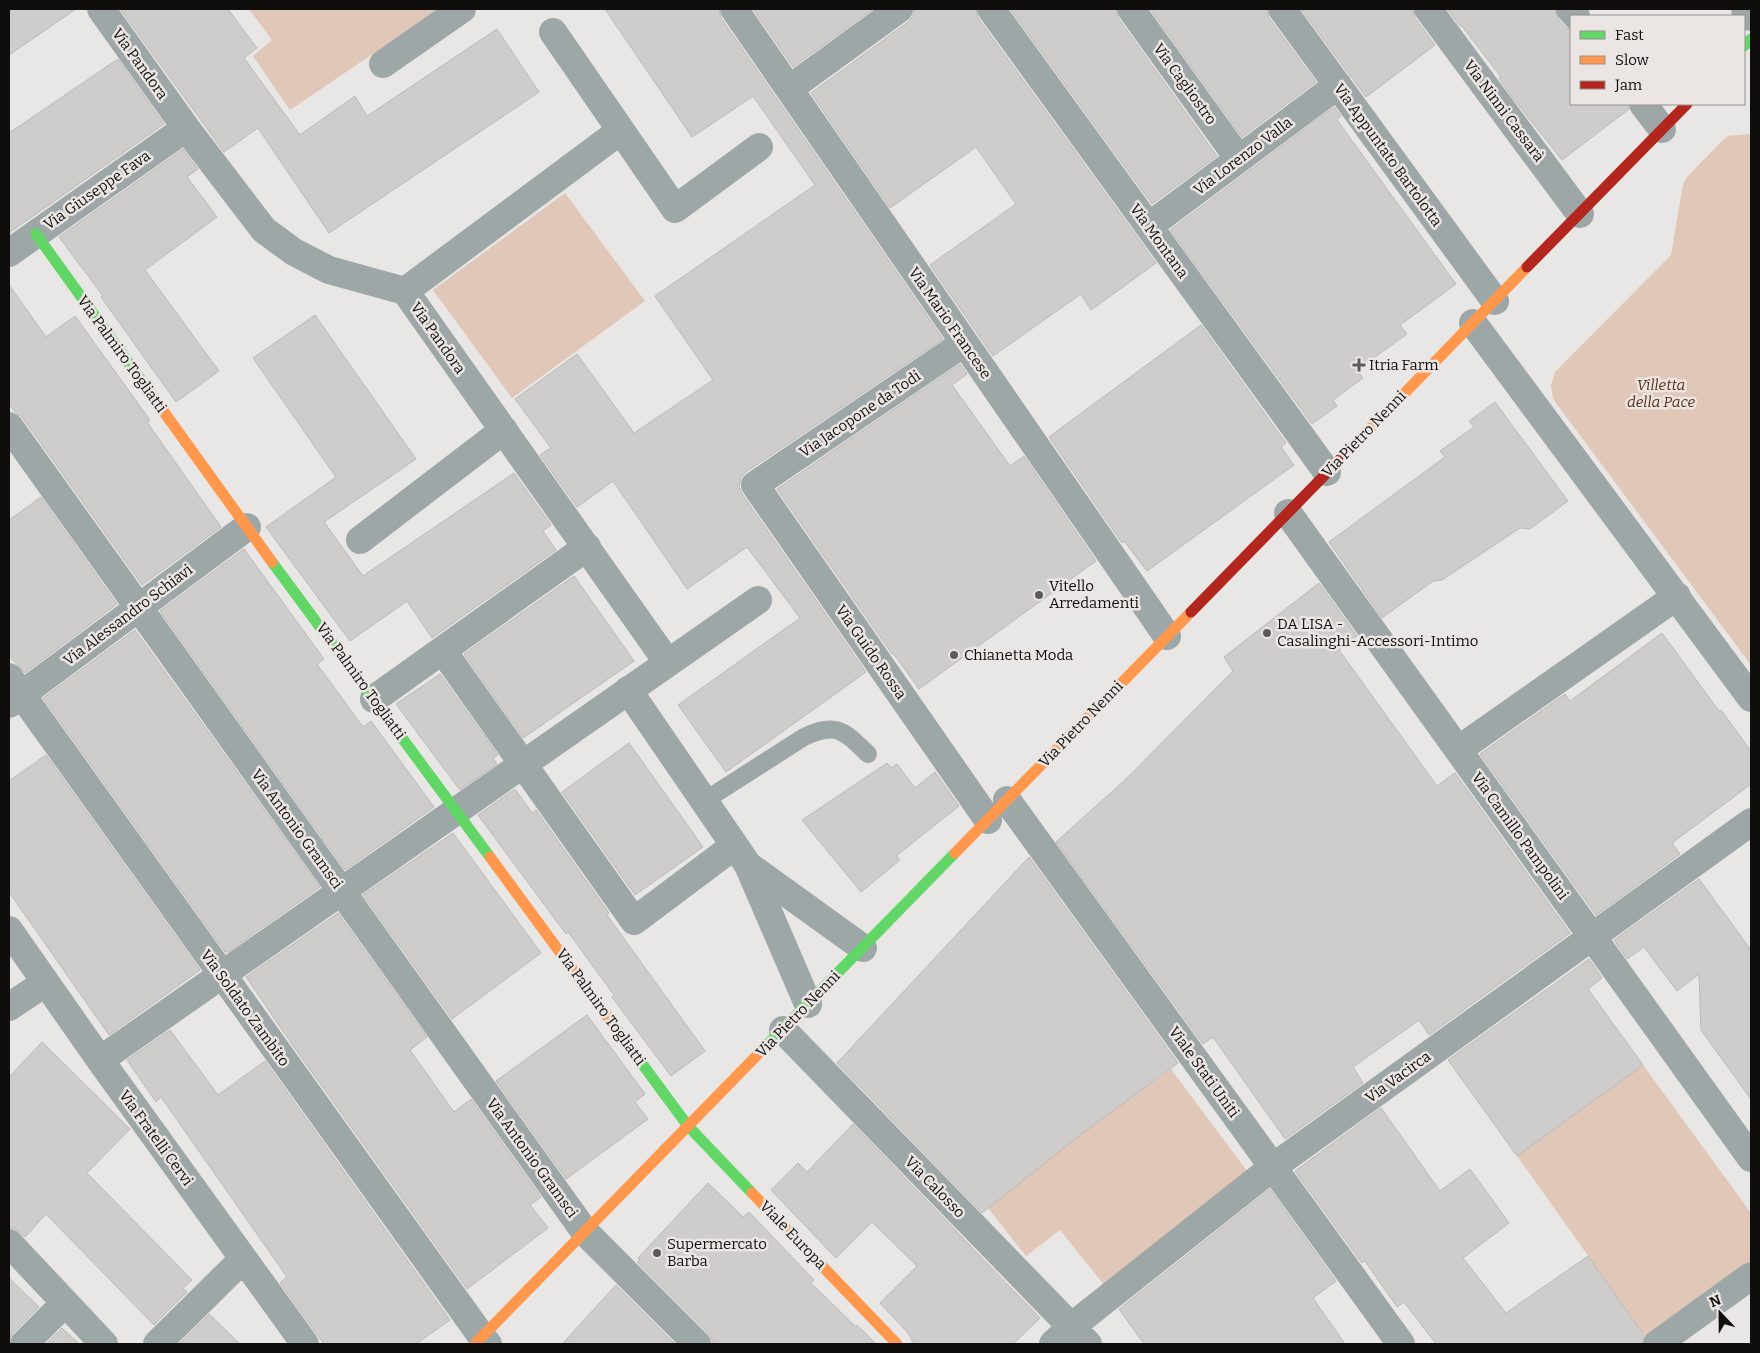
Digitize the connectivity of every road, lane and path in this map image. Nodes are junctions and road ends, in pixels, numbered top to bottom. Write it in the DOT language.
graph roads {
  1 [pos="101,9"];
  2 [pos="462,9"];
  3 [pos="734,9"];
  4 [pos="899,9"];
  5 [pos="991,9"];
  6 [pos="1131,9"];
  7 [pos="1282,9"];
  8 [pos="1428,9"];
  9 [pos="1744,9"];
  10 [pos="1751,17"];
  11 [pos="553,32"];
  12 [pos="383,64"];
  13 [pos="1338,85"];
  14 [pos="789,89"];
  15 [pos="1644,105"];
  16 [pos="1687,105"];
  17 [pos="186,128"];
  18 [pos="1662,129"];
  19 [pos="620,131"];
  20 [pos="759,148"];
  21 [pos="1239,159"];
  22 [pos="1580,214"];
  23 [pos="1148,226"];
  24 [pos="36,234"];
  25 [pos="9,253"];
  26 [pos="406,291"];
  27 [pos="1495,301"];
  28 [pos="1473,323"];
  29 [pos="964,343"];
  30 [pos="9,426"];
  31 [pos="504,430"];
  32 [pos="1327,472"];
  33 [pos="755,485"];
  34 [pos="1288,513"];
  35 [pos="247,527"];
  36 [pos="360,540"];
  37 [pos="586,547"];
  38 [pos="1677,596"];
  39 [pos="758,600"];
  40 [pos="138,607"];
  41 [pos="1167,636"];
  42 [pos="443,651"];
  43 [pos="668,663"];
  44 [pos="628,690"];
  45 [pos="13,692"];
  46 [pos="1751,698"];
  47 [pos="374,700"];
  48 [pos="1458,750"];
  49 [pos="868,754"];
  50 [pos="523,764"];
  51 [pos="1007,800"];
  52 [pos="704,801"];
  53 [pos="456,810"];
  54 [pos="988,820"];
  55 [pos="1751,822"];
  56 [pos="741,855"];
  57 [pos="342,891"];
  58 [pos="9,930"];
  59 [pos="1592,937"];
  60 [pos="863,948"];
  61 [pos="221,974"];
  62 [pos="45,983"];
  63 [pos="808,1004"];
  64 [pos="9,1006"];
  65 [pos="783,1030"];
  66 [pos="100,1060"];
  67 [pos="688,1126"];
  68 [pos="1751,1158"];
  69 [pos="1273,1167"];
  70 [pos="585,1232"];
  71 [pos="9,1243"];
  72 [pos="243,1259"];
  73 [pos="1751,1276"];
  74 [pos="65,1303"];
  75 [pos="1071,1339"];
  76 [pos="482,1342"];
  77 [pos="24,1344"];
  78 [pos="104,1344"];
  79 [pos="156,1344"];
  80 [pos="305,1344"];
  81 [pos="697,1344"];
  82 [pos="897,1344"];
  83 [pos="1401,1344"];
  84 [pos="1657,1344"];
  1 -- 17 [label="street, Via Pandora"];
  2 -- 12 [label="street"];
  3 -- 14 [label="street, Via Mario Francese"];
  4 -- 14 [label="street"];
  5 -- 23 [label="street, Via Montana"];
  6 -- 21 [label="street, Via Cagliostro"];
  7 -- 13 [label="street, Via Appuntato Bartolotta"];
  8 -- 22 [label="street, Via Ninni Cassarà"];
  9 -- 10 [label="street"];
  11 -- 19 [label="street"];
  13 -- 21 [label="street, Via Lorenzo Valla"];
  13 -- 27 [label="street, Via Appuntato Bartolotta"];
  14 -- 29 [label="street, Via Mario Francese"];
  15 -- 18 [label="street"];
  16 -- 18 [label="main road, Via Pietro Nenni"];
  17 -- 24 [label="street, Via Giuseppe Fava"];
  17 -- 26 [label="street, Via Pandora"];
  18 -- 22 [label="main road, Via Pietro Nenni"];
  19 -- 20 [label="street"];
  19 -- 26 [label="street"];
  21 -- 23 [label="street, Via Lorenzo Valla"];
  22 -- 27 [label="main road, Via Pietro Nenni"];
  23 -- 32 [label="street, Via Montana"];
  24 -- 25 [label="street, Via Giuseppe Fava"];
  24 -- 35 [label="main road, Via Palmiro Togliatti"];
  26 -- 31 [label="street, Via Pandora"];
  27 -- 28 [label="main road, Via Pietro Nenni"];
  28 -- 32 [label="main road, Via Pietro Nenni"];
  28 -- 38 [label="street"];
  29 -- 33 [label="street, Via Jacopone da Todi"];
  29 -- 41 [label="street, Via Mario Francese"];
  30 -- 40 [label="street, Via Antonio Gramsci"];
  31 -- 36 [label="street"];
  31 -- 37 [label="street, Via Pandora"];
  32 -- 34 [label="main road, Via Pietro Nenni"];
  33 -- 54 [label="street, Via Guido Rossa"];
  34 -- 41 [label="main road, Via Pietro Nenni"];
  34 -- 48 [label="street, Via Camillo Pampolini"];
  35 -- 40 [label="street, Via Alessandro Schiavi"];
  35 -- 47 [label="main road, Via Palmiro Togliatti"];
  37 -- 42 [label="street"];
  37 -- 43 [label="street, Via Pandora"];
  38 -- 46 [label="street"];
  38 -- 48 [label="street"];
  39 -- 43 [label="street"];
  40 -- 45 [label="street, Via Alessandro Schiavi"];
  40 -- 57 [label="street, Via Antonio Gramsci"];
  41 -- 51 [label="main road, Via Pietro Nenni"];
  42 -- 47 [label="street"];
  42 -- 50 [label="street"];
  43 -- 44 [label="street"];
  44 -- 50 [label="street"];
  44 -- 52 [label="street"];
  45 -- 61 [label="street, Via Soldato Zambito"];
  47 -- 53 [label="main road, Via Palmiro Togliatti"];
  48 -- 59 [label="street, Via Camillo Pampolini"];
  49 -- 52 [label="lane"];
  50 -- 53 [label="street"];
  50 -- 56 [label="street"];
  51 -- 54 [label="main road, Via Pietro Nenni"];
  51 -- 69 [label="street, Viale Stati Uniti"];
  52 -- 56 [label="street"];
  53 -- 57 [label="street"];
  53 -- 67 [label="main road, Via Palmiro Togliatti"];
  54 -- 60 [label="main road, Via Pietro Nenni"];
  55 -- 59 [label="street, Via Vacirca"];
  56 -- 60 [label="street"];
  56 -- 63 [label="street"];
  57 -- 61 [label="street"];
  57 -- 70 [label="street, Via Antonio Gramsci"];
  58 -- 62 [label="street, Via Fratelli Cervi"];
  59 -- 68 [label="street, Via Camillo Pampolini"];
  59 -- 69 [label="street, Via Vacirca"];
  60 -- 63 [label="main road, Via Pietro Nenni"];
  61 -- 66 [label="street"];
  61 -- 76 [label="street, Via Soldato Zambito"];
  62 -- 64 [label="street"];
  62 -- 66 [label="street, Via Fratelli Cervi"];
  63 -- 65 [label="main road, Via Pietro Nenni"];
  65 -- 67 [label="main road, Via Pietro Nenni"];
  65 -- 75 [label="street, Via Calosso"];
  66 -- 72 [label="street, Via Fratelli Cervi"];
  67 -- 70 [label="main road, Via Pietro Nenni"];
  67 -- 82 [label="main road, Viale Europa"];
  69 -- 75 [label="street, Via Vacirca"];
  69 -- 83 [label="street, Viale Stati Uniti"];
  70 -- 76 [label="main road, Via Pietro Nenni"];
  70 -- 81 [label="street, Via Antonio Gramsci"];
  71 -- 74 [label="street"];
  72 -- 79 [label="street"];
  72 -- 80 [label="street, Via Fratelli Cervi"];
  73 -- 84 [label="street"];
  74 -- 77 [label="street"];
  74 -- 78 [label="street"];
}
